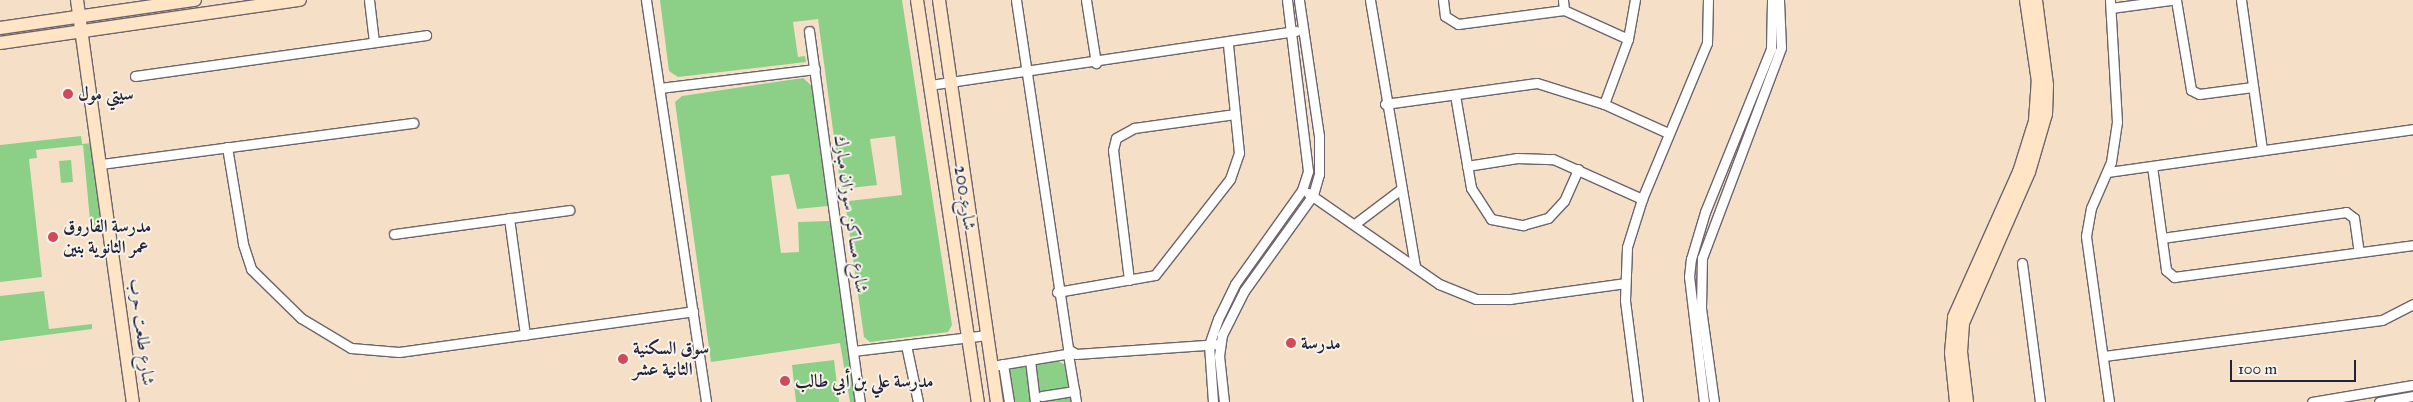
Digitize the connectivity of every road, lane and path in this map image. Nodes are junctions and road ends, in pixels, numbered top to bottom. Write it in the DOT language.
graph roads {
  1 [pos="77,0"];
  2 [pos="195,0"];
  3 [pos="300,0"];
  4 [pos="369,0"];
  5 [pos="646,0"];
  6 [pos="917,0"];
  7 [pos="939,0"];
  8 [pos="1016,0"];
  9 [pos="1086,0"];
  10 [pos="1287,0"];
  11 [pos="1299,0"];
  12 [pos="1370,0"];
  13 [pos="1443,0"];
  14 [pos="1563,0"];
  15 [pos="1634,0"];
  16 [pos="1708,0"];
  17 [pos="1772,0"];
  18 [pos="1779,0"];
  19 [pos="2026,0"];
  20 [pos="2036,0"];
  21 [pos="2170,0"];
  22 [pos="2176,0"];
  23 [pos="2241,0"];
  24 [pos="2111,4"];
  25 [pos="1564,10"];
  26 [pos="80,17"];
  27 [pos="0,28"];
  28 [pos="82,31"];
  29 [pos="809,31"];
  30 [pos="1304,31"];
  31 [pos="1292,32"];
  32 [pos="426,35"];
  33 [pos="1628,40"];
  34 [pos="374,42"];
  35 [pos="0,43"];
  36 [pos="1228,44"];
  37 [pos="2038,46"];
  38 [pos="1096,63"];
  39 [pos="814,69"];
  40 [pos="1026,72"];
  41 [pos="135,76"];
  42 [pos="951,82"];
  43 [pos="930,85"];
  44 [pos="2253,87"];
  45 [pos="660,88"];
  46 [pos="1455,94"];
  47 [pos="1385,104"];
  48 [pos="1604,104"];
  49 [pos="1235,114"];
  50 [pos="413,123"];
  51 [pos="2413,129"];
  52 [pos="1740,130"];
  53 [pos="1668,133"];
  54 [pos="1750,134"];
  55 [pos="227,148"];
  56 [pos="2262,150"];
  57 [pos="101,164"];
  58 [pos="1467,166"];
  59 [pos="2152,166"];
  60 [pos="1578,169"];
  61 [pos="2108,172"];
  62 [pos="1401,189"];
  63 [pos="1302,190"];
  64 [pos="1313,195"];
  65 [pos="1642,199"];
  66 [pos="569,210"];
  67 [pos="509,218"];
  68 [pos="1356,223"];
  69 [pos="394,234"];
  70 [pos="2162,238"];
  71 [pos="2413,245"];
  72 [pos="2359,252"];
  73 [pos="2022,263"];
  74 [pos="1415,267"];
  75 [pos="1129,280"];
  76 [pos="1625,283"];
  77 [pos="1057,292"];
  78 [pos="2413,304"];
  79 [pos="693,311"];
  80 [pos="525,334"];
  81 [pos="987,336"];
  82 [pos="969,338"];
  83 [pos="1220,344"];
  84 [pos="906,345"];
  85 [pos="1209,345"];
  86 [pos="853,350"];
  87 [pos="1069,353"];
  88 [pos="2104,356"];
  89 [pos="1030,360"];
  90 [pos="998,365"];
  91 [pos="2413,385"];
  92 [pos="1075,391"];
  93 [pos="1961,396"];
  94 [pos="2413,396"];
  95 [pos="1040,401"];
  96 [pos="133,402"];
  97 [pos="706,402"];
  98 [pos="860,402"];
  99 [pos="918,402"];
  100 [pos="978,402"];
  101 [pos="997,402"];
  102 [pos="1009,402"];
  103 [pos="1076,402"];
  104 [pos="1212,402"];
  105 [pos="1224,402"];
  106 [pos="1638,402"];
  107 [pos="1704,402"];
  108 [pos="1714,402"];
  109 [pos="2040,402"];
  110 [pos="2109,402"];
  111 [pos="2312,402"];
  112 [pos="2379,402"];
  1 -- 26 [label="street, شارع طلعت حرب"];
  2 -- 26 [label="street"];
  3 -- 28 [label="street"];
  4 -- 34 [label="street"];
  5 -- 45 [label="street"];
  6 -- 43 [label="street, شارع 200"];
  7 -- 42 [label="street, شارع 200"];
  8 -- 40 [label="street"];
  9 -- 38 [label="street"];
  10 -- 31 [label="street"];
  11 -- 30 [label="street"];
  12 -- 47 [label="street"];
  13 -- 25 [label="street"];
  14 -- 25 [label="street"];
  15 -- 33 [label="street"];
  16 -- 53 [label="street"];
  17 -- 52 [label="street"];
  18 -- 54 [label="street"];
  19 -- 37 [label="street"];
  20 -- 37 [label="street"];
  21 -- 24 [label="street"];
  22 -- 44 [label="street"];
  23 -- 44 [label="street"];
  24 -- 61 [label="street"];
  25 -- 33 [label="street"];
  26 -- 27 [label="street"];
  26 -- 28 [label="street, شارع طلعت حرب"];
  28 -- 35 [label="street"];
  28 -- 57 [label="street, شارع طلعت حرب"];
  29 -- 39 [label="street, شارع مساكن سوزان مبارك"];
  30 -- 31 [label="street"];
  30 -- 64 [label="street"];
  31 -- 36 [label="street"];
  31 -- 63 [label="street"];
  32 -- 34 [label="street"];
  33 -- 48 [label="street"];
  34 -- 41 [label="street"];
  36 -- 38 [label="street"];
  36 -- 49 [label="street"];
  37 -- 93 [label="street"];
  38 -- 40 [label="street"];
  39 -- 45 [label="street"];
  39 -- 86 [label="street, شارع مساكن سوزان مبارك"];
  40 -- 42 [label="street"];
  40 -- 77 [label="street"];
  42 -- 43 [label="street"];
  42 -- 81 [label="street, شارع 200"];
  43 -- 82 [label="street, شارع 200"];
  44 -- 56 [label="street"];
  45 -- 79 [label="street"];
  46 -- 47 [label="street"];
  46 -- 48 [label="street"];
  46 -- 58 [label="street"];
  47 -- 62 [label="street"];
  48 -- 53 [label="street"];
  49 -- 75 [label="street"];
  49 -- 75 [label="street"];
  50 -- 55 [label="street"];
  51 -- 56 [label="street"];
  52 -- 54 [label="street"];
  52 -- 107 [label="street"];
  53 -- 65 [label="street"];
  54 -- 108 [label="street"];
  55 -- 57 [label="street"];
  55 -- 80 [label="street"];
  56 -- 59 [label="street"];
  57 -- 96 [label="street, شارع طلعت حرب"];
  58 -- 60 [label="street"];
  58 -- 60 [label="street"];
  59 -- 61 [label="street"];
  59 -- 70 [label="street"];
  60 -- 65 [label="street"];
  61 -- 88 [label="street"];
  62 -- 68 [label="street"];
  62 -- 74 [label="street"];
  63 -- 64 [label="street"];
  63 -- 85 [label="street"];
  64 -- 68 [label="street"];
  64 -- 83 [label="street"];
  65 -- 76 [label="street"];
  66 -- 67 [label="street"];
  67 -- 69 [label="street"];
  67 -- 80 [label="street"];
  68 -- 74 [label="street"];
  70 -- 72 [label="street"];
  70 -- 72 [label="street"];
  71 -- 72 [label="street"];
  73 -- 109 [label="street"];
  74 -- 76 [label="street"];
  75 -- 77 [label="street"];
  76 -- 106 [label="street"];
  77 -- 87 [label="street"];
  78 -- 88 [label="street"];
  79 -- 80 [label="street"];
  79 -- 97 [label="street"];
  81 -- 82 [label="street"];
  81 -- 90 [label="street, شارع 200"];
  82 -- 84 [label="street"];
  82 -- 100 [label="street, شارع 200"];
  83 -- 85 [label="street"];
  83 -- 105 [label="street"];
  84 -- 86 [label="street"];
  84 -- 99 [label="street"];
  85 -- 87 [label="street"];
  85 -- 104 [label="street"];
  86 -- 98 [label="street, شارع مساكن سوزان مبارك"];
  87 -- 89 [label="street"];
  87 -- 92 [label="street"];
  88 -- 110 [label="street"];
  89 -- 90 [label="street"];
  89 -- 95 [label="street"];
  90 -- 101 [label="street, شارع 200"];
  90 -- 102 [label="street"];
  91 -- 111 [label="street"];
  92 -- 95 [label="street"];
  92 -- 103 [label="street"];
  94 -- 112 [label="street"];
}
